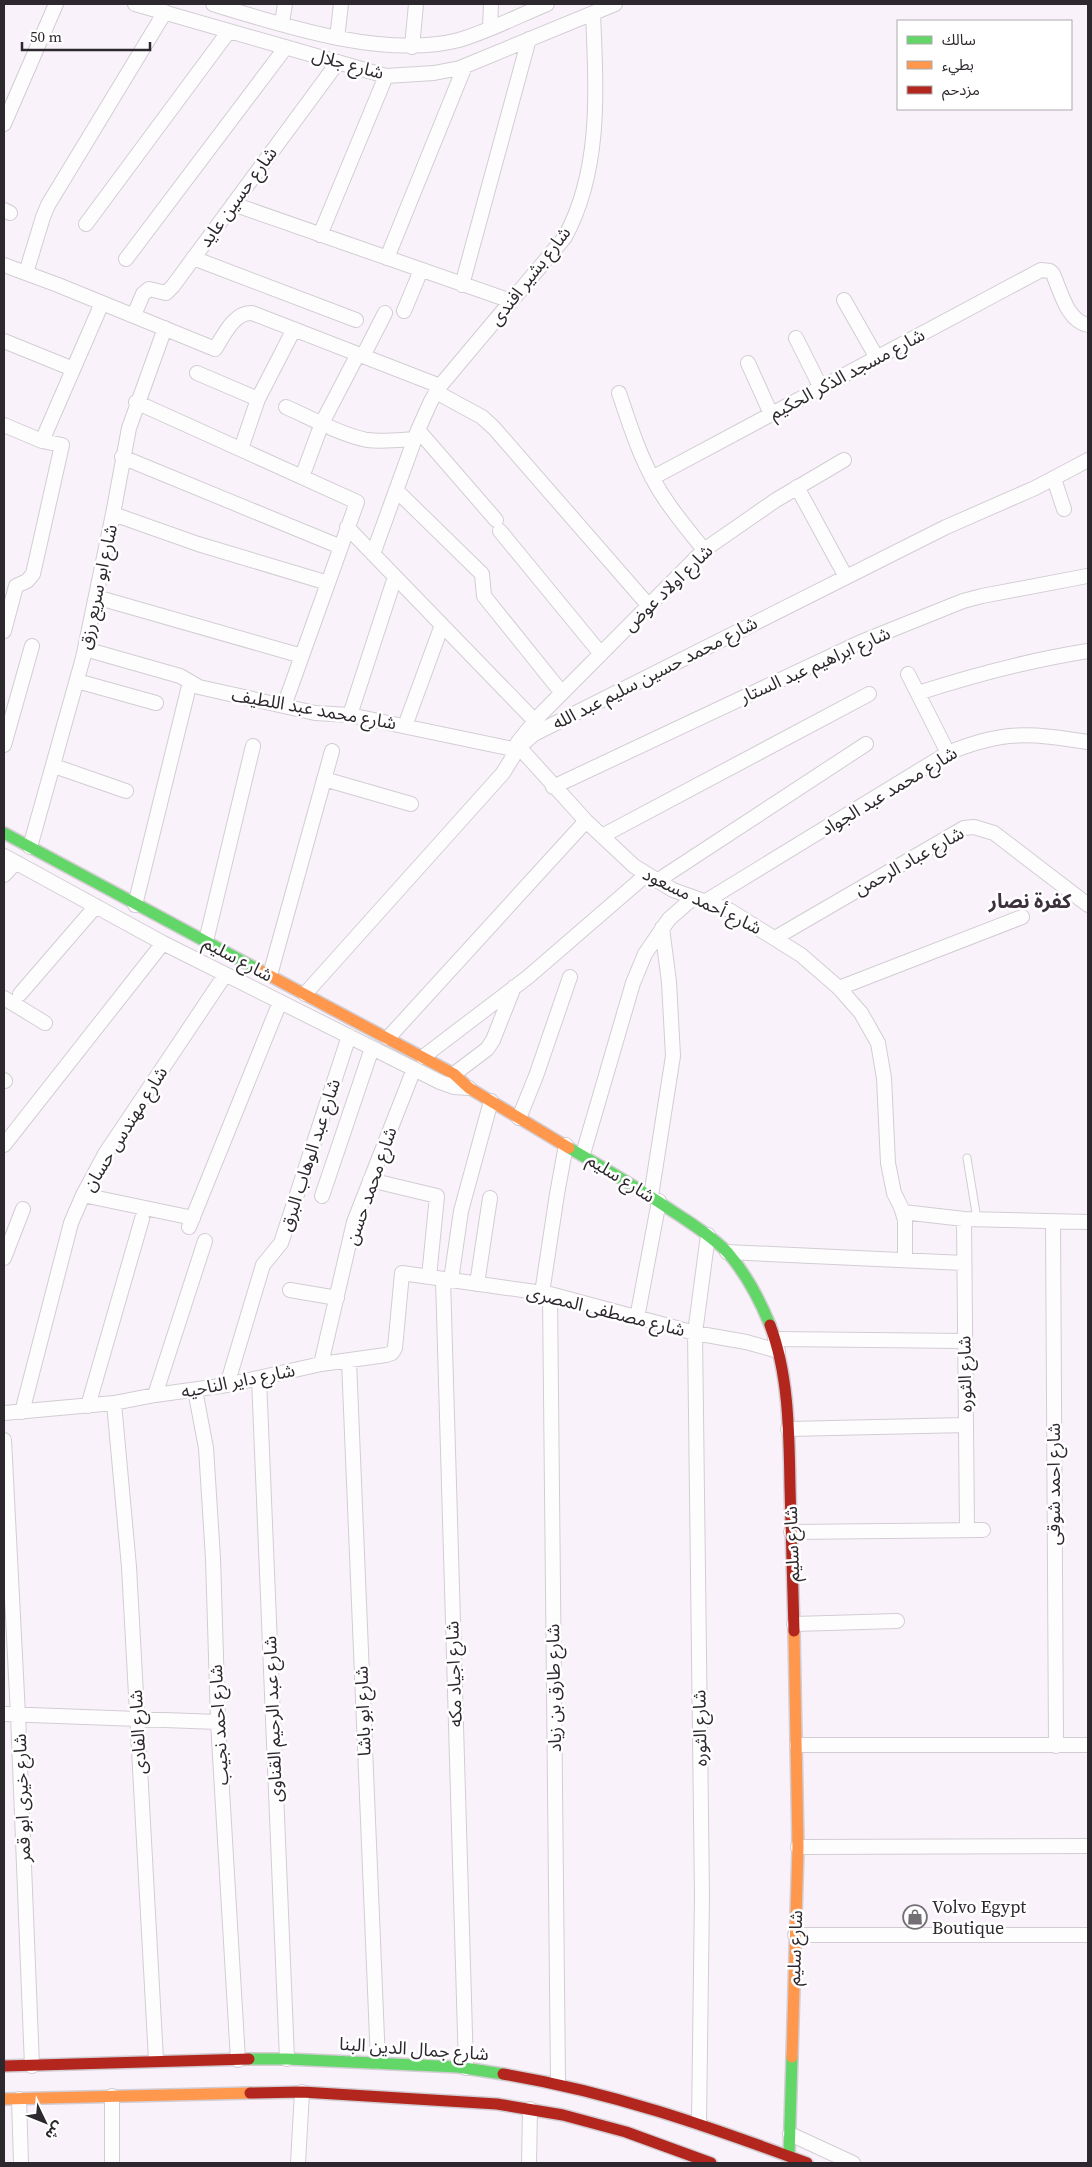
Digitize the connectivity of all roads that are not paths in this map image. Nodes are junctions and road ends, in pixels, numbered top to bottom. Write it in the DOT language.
graph roads {
  1 [pos="56,4"];
  2 [pos="135,4"];
  3 [pos="285,4"];
  4 [pos="341,4"];
  5 [pos="416,4"];
  6 [pos="491,4"];
  7 [pos="547,4"];
  8 [pos="615,4"];
  9 [pos="218,5"];
  10 [pos="164,12"];
  11 [pos="593,13"];
  12 [pos="282,23"];
  13 [pos="490,28"];
  14 [pos="228,31"];
  15 [pos="337,38"];
  16 [pos="529,40"];
  17 [pos="286,47"];
  18 [pos="412,47"];
  19 [pos="338,62"];
  20 [pos="465,66"];
  21 [pos="386,76"];
  22 [pos="4,124"];
  23 [pos="233,204"];
  24 [pos="86,224"];
  25 [pos="320,235"];
  26 [pos="193,258"];
  27 [pos="386,258"];
  28 [pos="126,259"];
  29 [pos="4,265"];
  30 [pos="421,270"];
  31 [pos="26,273"];
  32 [pos="462,285"];
  33 [pos="844,300"];
  34 [pos="511,301"];
  35 [pos="102,302"];
  36 [pos="404,311"];
  37 [pos="385,313"];
  38 [pos="134,315"];
  39 [pos="356,320"];
  40 [pos="1088,325"];
  41 [pos="165,328"];
  42 [pos="294,329"];
  43 [pos="796,338"];
  44 [pos="4,341"];
  45 [pos="361,355"];
  46 [pos="876,358"];
  47 [pos="748,363"];
  48 [pos="73,369"];
  49 [pos="197,373"];
  50 [pos="821,388"];
  51 [pos="438,389"];
  52 [pos="619,393"];
  53 [pos="258,399"];
  54 [pos="136,402"];
  55 [pos="286,407"];
  56 [pos="771,414"];
  57 [pos="322,423"];
  58 [pos="4,425"];
  59 [pos="416,434"];
  60 [pos="42,441"];
  61 [pos="241,449"];
  62 [pos="122,457"];
  63 [pos="844,460"];
  64 [pos="1088,460"];
  65 [pos="302,477"];
  66 [pos="652,478"];
  67 [pos="1054,479"];
  68 [pos="797,487"];
  69 [pos="396,490"];
  70 [pos="1064,509"];
  71 [pos="113,514"];
  72 [pos="348,527"];
  73 [pos="341,547"];
  74 [pos="704,550"];
  75 [pos="373,554"];
  76 [pos="1087,576"];
  77 [pos="395,577"];
  78 [pos="846,577"];
  79 [pos="328,583"];
  80 [pos="96,597"];
  81 [pos="649,606"];
  82 [pos="442,625"];
  83 [pos="4,631"];
  84 [pos="32,646"];
  85 [pos="85,649"];
  86 [pos="1088,651"];
  87 [pos="600,654"];
  88 [pos="302,656"];
  89 [pos="908,674"];
  90 [pos="77,681"];
  91 [pos="190,682"];
  92 [pos="562,693"];
  93 [pos="918,693"];
  94 [pos="869,694"];
  95 [pos="156,703"];
  96 [pos="284,706"];
  97 [pos="350,715"];
  98 [pos="535,721"];
  99 [pos="405,726"];
  100 [pos="1088,742"];
  101 [pos="866,744"];
  102 [pos="4,745"];
  103 [pos="253,746"];
  104 [pos="518,749"];
  105 [pos="332,751"];
  106 [pos="948,753"];
  107 [pos="54,766"];
  108 [pos="324,779"];
  109 [pos="554,787"];
  110 [pos="126,791"];
  111 [pos="411,804"];
  112 [pos="586,821"];
  113 [pos="4,833"];
  114 [pos="602,836"];
  115 [pos="30,847"];
  116 [pos="10,860"];
  117 [pos="4,875"];
  118 [pos="652,878"];
  119 [pos="699,899"];
  120 [pos="135,905"];
  121 [pos="1088,905"];
  122 [pos="96,906"];
  123 [pos="1022,917"];
  124 [pos="662,928"];
  125 [pos="775,938"];
  126 [pos="206,942"];
  127 [pos="163,943"];
  128 [pos="225,975"];
  129 [pos="270,975"];
  130 [pos="570,977"];
  131 [pos="514,987"];
  132 [pos="838,988"];
  133 [pos="20,994"];
  134 [pos="305,994"];
  135 [pos="4,998"];
  136 [pos="280,1002"];
  137 [pos="45,1023"];
  138 [pos="349,1036"];
  139 [pos="388,1038"];
  140 [pos="372,1048"];
  141 [pos="423,1057"];
  142 [pos="414,1069"];
  143 [pos="454,1074"];
  144 [pos="468,1088"];
  145 [pos="491,1101"];
  146 [pos="519,1118"];
  147 [pos="4,1145"];
  148 [pos="566,1145"];
  149 [pos="582,1154"];
  150 [pos="967,1158"];
  151 [pos="370,1180"];
  152 [pos="83,1195"];
  153 [pos="322,1196"];
  154 [pos="490,1198"];
  155 [pos="655,1199"];
  156 [pos="23,1209"];
  157 [pos="903,1212"];
  158 [pos="142,1219"];
  159 [pos="970,1219"];
  160 [pos="1053,1221"];
  161 [pos="1088,1222"];
  162 [pos="708,1235"];
  163 [pos="205,1241"];
  164 [pos="727,1252"];
  165 [pos="4,1258"];
  166 [pos="905,1260"];
  167 [pos="964,1263"];
  168 [pos="402,1273"];
  169 [pos="441,1279"];
  170 [pos="477,1284"];
  171 [pos="290,1290"];
  172 [pos="546,1293"];
  173 [pos="337,1298"];
  174 [pos="637,1318"];
  175 [pos="694,1333"];
  176 [pos="965,1341"];
  177 [pos="776,1345"];
  178 [pos="349,1361"];
  179 [pos="322,1364"];
  180 [pos="259,1378"];
  181 [pos="227,1385"];
  182 [pos="195,1390"];
  183 [pos="155,1395"];
  184 [pos="114,1403"];
  185 [pos="88,1406"];
  186 [pos="22,1412"];
  187 [pos="4,1413"];
  188 [pos="966,1426"];
  189 [pos="788,1429"];
  190 [pos="4,1440"];
  191 [pos="967,1530"];
  192 [pos="984,1530"];
  193 [pos="791,1532"];
  194 [pos="897,1621"];
  195 [pos="794,1624"];
  196 [pos="4,1714"];
  197 [pos="18,1715"];
  198 [pos="137,1720"];
  199 [pos="218,1722"];
  200 [pos="797,1745"];
  201 [pos="1088,1745"];
  202 [pos="1056,1746"];
  203 [pos="1088,1846"];
  204 [pos="798,1847"];
  205 [pos="1088,1934"];
  206 [pos="796,1935"];
  207 [pos="287,2059"];
  208 [pos="156,2060"];
  209 [pos="238,2060"];
  210 [pos="378,2062"];
  211 [pos="4,2066"];
  212 [pos="32,2066"];
  213 [pos="466,2068"];
  214 [pos="558,2083"];
  215 [pos="302,2092"];
  216 [pos="112,2096"];
  217 [pos="4,2099"];
  218 [pos="19,2099"];
  219 [pos="530,2109"];
  220 [pos="698,2123"];
  221 [pos="790,2134"];
  222 [pos="789,2156"];
  223 [pos="21,2163"];
  224 [pos="112,2163"];
  225 [pos="298,2163"];
  226 [pos="529,2163"];
  227 [pos="711,2163"];
  228 [pos="807,2163"];
  229 [pos="853,2163"];
  1 -- 22 [label="street"];
  2 -- 10 [label="street, شارع جلال"];
  3 -- 12 [label="street"];
  4 -- 15 [label="street"];
  5 -- 18 [label="street"];
  6 -- 13 [label="street"];
  7 -- 13 [label="street, شارع جلال"];
  8 -- 11 [label="street, شارع جلال"];
  9 -- 12 [label="street, شارع جلال"];
  10 -- 14 [label="street, شارع جلال"];
  10 -- 31 [label="street"];
  11 -- 16 [label="street, شارع جلال"];
  11 -- 34 [label="street, شارع بشير افندى"];
  12 -- 15 [label="street, شارع جلال"];
  13 -- 18 [label="street, شارع جلال"];
  14 -- 17 [label="street, شارع جلال"];
  14 -- 24 [label="street"];
  15 -- 18 [label="street, شارع جلال"];
  16 -- 20 [label="street, شارع جلال"];
  16 -- 32 [label="street"];
  17 -- 19 [label="street, شارع جلال"];
  17 -- 28 [label="street"];
  19 -- 21 [label="street, شارع جلال"];
  19 -- 23 [label="street, شارع حسين عايد"];
  20 -- 21 [label="street, شارع جلال"];
  20 -- 27 [label="street"];
  21 -- 25 [label="street"];
  23 -- 25 [label="street"];
  23 -- 26 [label="street, شارع حسين عايد"];
  25 -- 27 [label="street"];
  26 -- 38 [label="street, شارع حسين عايد"];
  26 -- 39 [label="street"];
  27 -- 30 [label="street"];
  29 -- 31 [label="street"];
  30 -- 32 [label="street"];
  30 -- 36 [label="street"];
  31 -- 35 [label="street"];
  32 -- 34 [label="street"];
  33 -- 46 [label="street"];
  34 -- 51 [label="street, شارع بشير افندى"];
  35 -- 38 [label="street"];
  35 -- 48 [label="street"];
  37 -- 45 [label="street"];
  38 -- 41 [label="street"];
  40 -- 46 [label="street, شارع مسجد الذكر الحكيم"];
  41 -- 42 [label="street"];
  41 -- 54 [label="street, شارع ابو سريع رزق"];
  42 -- 45 [label="street"];
  42 -- 53 [label="street"];
  43 -- 50 [label="street"];
  44 -- 48 [label="street"];
  45 -- 51 [label="street"];
  45 -- 57 [label="street"];
  46 -- 50 [label="street, شارع مسجد الذكر الحكيم"];
  47 -- 56 [label="street"];
  48 -- 60 [label="street"];
  49 -- 53 [label="street"];
  50 -- 56 [label="street, شارع مسجد الذكر الحكيم"];
  51 -- 59 [label="street, شارع بشير افندى"];
  51 -- 81 [label="street"];
  52 -- 66 [label="street"];
  53 -- 61 [label="street"];
  54 -- 61 [label="street"];
  54 -- 62 [label="street, شارع ابو سريع رزق"];
  55 -- 57 [label="street"];
  56 -- 66 [label="street, شارع مسجد الذكر الحكيم"];
  57 -- 59 [label="street"];
  57 -- 65 [label="street"];
  58 -- 60 [label="street"];
  59 -- 69 [label="street, شارع بشير افندى"];
  59 -- 87 [label="street"];
  60 -- 83 [label="street"];
  61 -- 65 [label="street"];
  62 -- 71 [label="street, شارع ابو سريع رزق"];
  62 -- 73 [label="street"];
  63 -- 68 [label="street, شارع اولاد عوض"];
  64 -- 67 [label="street, شارع محمد حسين سليم عبد الله"];
  65 -- 72 [label="street"];
  66 -- 74 [label="street"];
  67 -- 70 [label="street"];
  67 -- 78 [label="street, شارع محمد حسين سليم عبد الله"];
  68 -- 74 [label="street, شارع اولاد عوض"];
  68 -- 78 [label="street"];
  69 -- 75 [label="street, شارع بشير افندى"];
  69 -- 92 [label="street"];
  71 -- 79 [label="street"];
  71 -- 80 [label="street, شارع ابو سريع رزق"];
  72 -- 73 [label="street"];
  72 -- 75 [label="street"];
  73 -- 79 [label="street"];
  74 -- 81 [label="street, شارع اولاد عوض"];
  75 -- 77 [label="street"];
  76 -- 109 [label="street, شارع ابراهيم عبد الستار"];
  77 -- 82 [label="street"];
  77 -- 97 [label="street"];
  78 -- 104 [label="street, شارع محمد حسين سليم عبد الله"];
  79 -- 88 [label="street"];
  80 -- 85 [label="street, شارع ابو سريع رزق"];
  80 -- 88 [label="street"];
  81 -- 87 [label="street, شارع اولاد عوض"];
  82 -- 98 [label="street"];
  82 -- 99 [label="street"];
  84 -- 102 [label="street"];
  85 -- 90 [label="street, شارع ابو سريع رزق"];
  85 -- 91 [label="street, شارع محمد عبد اللطيف"];
  86 -- 93 [label="street"];
  87 -- 92 [label="street, شارع اولاد عوض"];
  88 -- 96 [label="street"];
  89 -- 93 [label="street"];
  90 -- 95 [label="street"];
  90 -- 107 [label="street, شارع ابو سريع رزق"];
  91 -- 96 [label="street, شارع محمد عبد اللطيف"];
  91 -- 120 [label="street"];
  92 -- 98 [label="street, شارع اولاد عوض"];
  93 -- 106 [label="street"];
  94 -- 114 [label="street"];
  96 -- 97 [label="street, شارع محمد عبد اللطيف"];
  97 -- 99 [label="street, شارع محمد عبد اللطيف"];
  98 -- 104 [label="street, شارع اولاد عوض"];
  99 -- 104 [label="street, شارع محمد عبد اللطيف"];
  100 -- 106 [label="street, شارع محمد عبد الجواد"];
  101 -- 118 [label="street"];
  103 -- 126 [label="street"];
  104 -- 109 [label="street, شارع أحمد مسعود"];
  104 -- 134 [label="street, شارع محمد حسين سليم عبد الله"];
  105 -- 108 [label="street"];
  106 -- 119 [label="street, شارع محمد عبد الجواد"];
  107 -- 110 [label="street"];
  107 -- 115 [label="street, شارع ابو سريع رزق"];
  108 -- 111 [label="street"];
  108 -- 129 [label="street"];
  109 -- 112 [label="street, شارع أحمد مسعود"];
  112 -- 114 [label="street, شارع أحمد مسعود"];
  112 -- 139 [label="street"];
  113 -- 115 [label="street, شارع سليم"];
  114 -- 118 [label="street, شارع أحمد مسعود"];
  115 -- 120 [label="street, شارع سليم"];
  116 -- 117 [label="street"];
  116 -- 122 [label="street, شارع سليم"];
  118 -- 119 [label="street, شارع أحمد مسعود"];
  118 -- 131 [label="street"];
  119 -- 124 [label="street, شارع محمد عبد الجواد"];
  119 -- 125 [label="street, شارع أحمد مسعود"];
  120 -- 126 [label="street, شارع سليم"];
  121 -- 125 [label="street, شارع عباد الرحمن"];
  122 -- 127 [label="street, شارع سليم"];
  122 -- 133 [label="street"];
  123 -- 132 [label="street"];
  124 -- 149 [label="street, شارع محمد عبد الجواد"];
  124 -- 155 [label="street"];
  125 -- 132 [label="street, شارع أحمد مسعود"];
  126 -- 129 [label="street, شارع سليم"];
  127 -- 128 [label="street, شارع سليم"];
  127 -- 147 [label="street"];
  128 -- 136 [label="street, شارع سليم"];
  128 -- 152 [label="street, شارع مهندس حسان"];
  129 -- 134 [label="street, شارع سليم"];
  130 -- 146 [label="street"];
  131 -- 141 [label="street"];
  131 -- 143 [label="street"];
  132 -- 157 [label="street, شارع أحمد مسعود"];
  134 -- 139 [label="street, شارع سليم"];
  135 -- 137 [label="street"];
  136 -- 138 [label="street, شارع سليم"];
  136 -- 152 [label="street"];
  138 -- 140 [label="street, شارع سليم"];
  138 -- 181 [label="street, شارع عبد الوهاب البرق"];
  139 -- 141 [label="street, شارع سليم"];
  140 -- 142 [label="street, شارع سليم"];
  140 -- 153 [label="street"];
  141 -- 143 [label="street, شارع سليم"];
  142 -- 144 [label="street, شارع سليم"];
  142 -- 151 [label="street, شارع محمد حسن"];
  143 -- 144 [label="street, شارع سليم"];
  144 -- 145 [label="street, شارع سليم"];
  145 -- 146 [label="street, شارع سليم"];
  145 -- 169 [label="street"];
  146 -- 148 [label="street, شارع سليم"];
  148 -- 149 [label="street, شارع سليم"];
  148 -- 172 [label="street, شارع طارق بن زياد"];
  149 -- 155 [label="street, شارع سليم"];
  150 -- 159 [label="lane"];
  151 -- 169 [label="street"];
  151 -- 173 [label="street, شارع محمد حسن"];
  152 -- 186 [label="street, شارع مهندس حسان"];
  154 -- 170 [label="street"];
  155 -- 162 [label="street, شارع سليم"];
  155 -- 174 [label="street"];
  156 -- 165 [label="street"];
  157 -- 159 [label="street"];
  157 -- 166 [label="street, شارع أحمد مسعود"];
  158 -- 185 [label="street"];
  159 -- 160 [label="street"];
  159 -- 167 [label="street, شارع الثوره"];
  160 -- 161 [label="street"];
  160 -- 202 [label="street, شارع احمد شوقى"];
  162 -- 164 [label="street, شارع سليم"];
  162 -- 175 [label="street, شارع الثوره"];
  163 -- 183 [label="street"];
  164 -- 166 [label="street"];
  164 -- 177 [label="street, شارع سليم"];
  166 -- 167 [label="street"];
  167 -- 176 [label="street, شارع الثوره"];
  168 -- 169 [label="street, شارع مصطفى المصرى"];
  168 -- 178 [label="street, شارع داير الناحيه"];
  169 -- 170 [label="street, شارع مصطفى المصرى"];
  169 -- 213 [label="street, شارع اجياد مكه"];
  170 -- 172 [label="street, شارع مصطفى المصرى"];
  171 -- 173 [label="street"];
  172 -- 174 [label="street, شارع مصطفى المصرى"];
  172 -- 214 [label="street, شارع طارق بن زياد"];
  173 -- 179 [label="street, شارع محمد حسن"];
  174 -- 175 [label="street, شارع مصطفى المصرى"];
  175 -- 177 [label="street, شارع مصطفى المصرى"];
  175 -- 220 [label="street, شارع الثوره"];
  176 -- 177 [label="street, شارع مصطفى المصرى"];
  176 -- 188 [label="street, شارع الثوره"];
  177 -- 189 [label="street, شارع سليم"];
  178 -- 179 [label="street, شارع داير الناحيه"];
  178 -- 210 [label="street, شارع ابو باشا"];
  179 -- 180 [label="street, شارع داير الناحيه"];
  180 -- 181 [label="street, شارع داير الناحيه"];
  180 -- 207 [label="street, شارع عبد الرحيم القناوى"];
  181 -- 182 [label="street, شارع داير الناحيه"];
  182 -- 183 [label="street, شارع داير الناحيه"];
  182 -- 199 [label="street, شارع احمد نجيب"];
  183 -- 184 [label="street, شارع داير الناحيه"];
  184 -- 185 [label="street, شارع داير الناحيه"];
  184 -- 198 [label="street, شارع الفادى"];
  185 -- 186 [label="street, شارع داير الناحيه"];
  186 -- 187 [label="street, شارع داير الناحيه"];
  188 -- 189 [label="street"];
  188 -- 191 [label="street, شارع الثوره"];
  189 -- 193 [label="street, شارع سليم"];
  190 -- 197 [label="street, شارع خيرى ابو قمر"];
  191 -- 192 [label="street"];
  191 -- 193 [label="street"];
  193 -- 195 [label="street, شارع سليم"];
  194 -- 195 [label="street"];
  195 -- 200 [label="street, شارع سليم"];
  196 -- 197 [label="street"];
  197 -- 198 [label="street"];
  197 -- 212 [label="street, شارع خيرى ابو قمر"];
  198 -- 199 [label="street"];
  198 -- 208 [label="street, شارع الفادى"];
  199 -- 209 [label="street, شارع احمد نجيب"];
  200 -- 202 [label="street"];
  200 -- 204 [label="street, شارع سليم"];
  201 -- 202 [label="street"];
  203 -- 204 [label="street"];
  204 -- 206 [label="street, شارع سليم"];
  205 -- 206 [label="street"];
  206 -- 221 [label="street, شارع سليم"];
  207 -- 209 [label="street, شارع جمال الدين البنا"];
  207 -- 210 [label="street, شارع جمال الدين البنا"];
  208 -- 209 [label="street, شارع جمال الدين البنا"];
  208 -- 212 [label="street, شارع جمال الدين البنا"];
  210 -- 213 [label="street, شارع جمال الدين البنا"];
  211 -- 212 [label="street, شارع جمال الدين البنا"];
  213 -- 214 [label="street, شارع جمال الدين البنا"];
  214 -- 220 [label="street, شارع جمال الدين البنا"];
  215 -- 216 [label="street"];
  215 -- 219 [label="street"];
  215 -- 225 [label="street"];
  216 -- 218 [label="street"];
  216 -- 224 [label="street"];
  217 -- 218 [label="street"];
  218 -- 223 [label="street"];
  219 -- 226 [label="street"];
  219 -- 227 [label="street"];
  220 -- 222 [label="street, شارع جمال الدين البنا"];
  221 -- 222 [label="street, شارع سليم"];
  221 -- 229 [label="street"];
  222 -- 228 [label="street, شارع جمال الدين البنا"];
}
